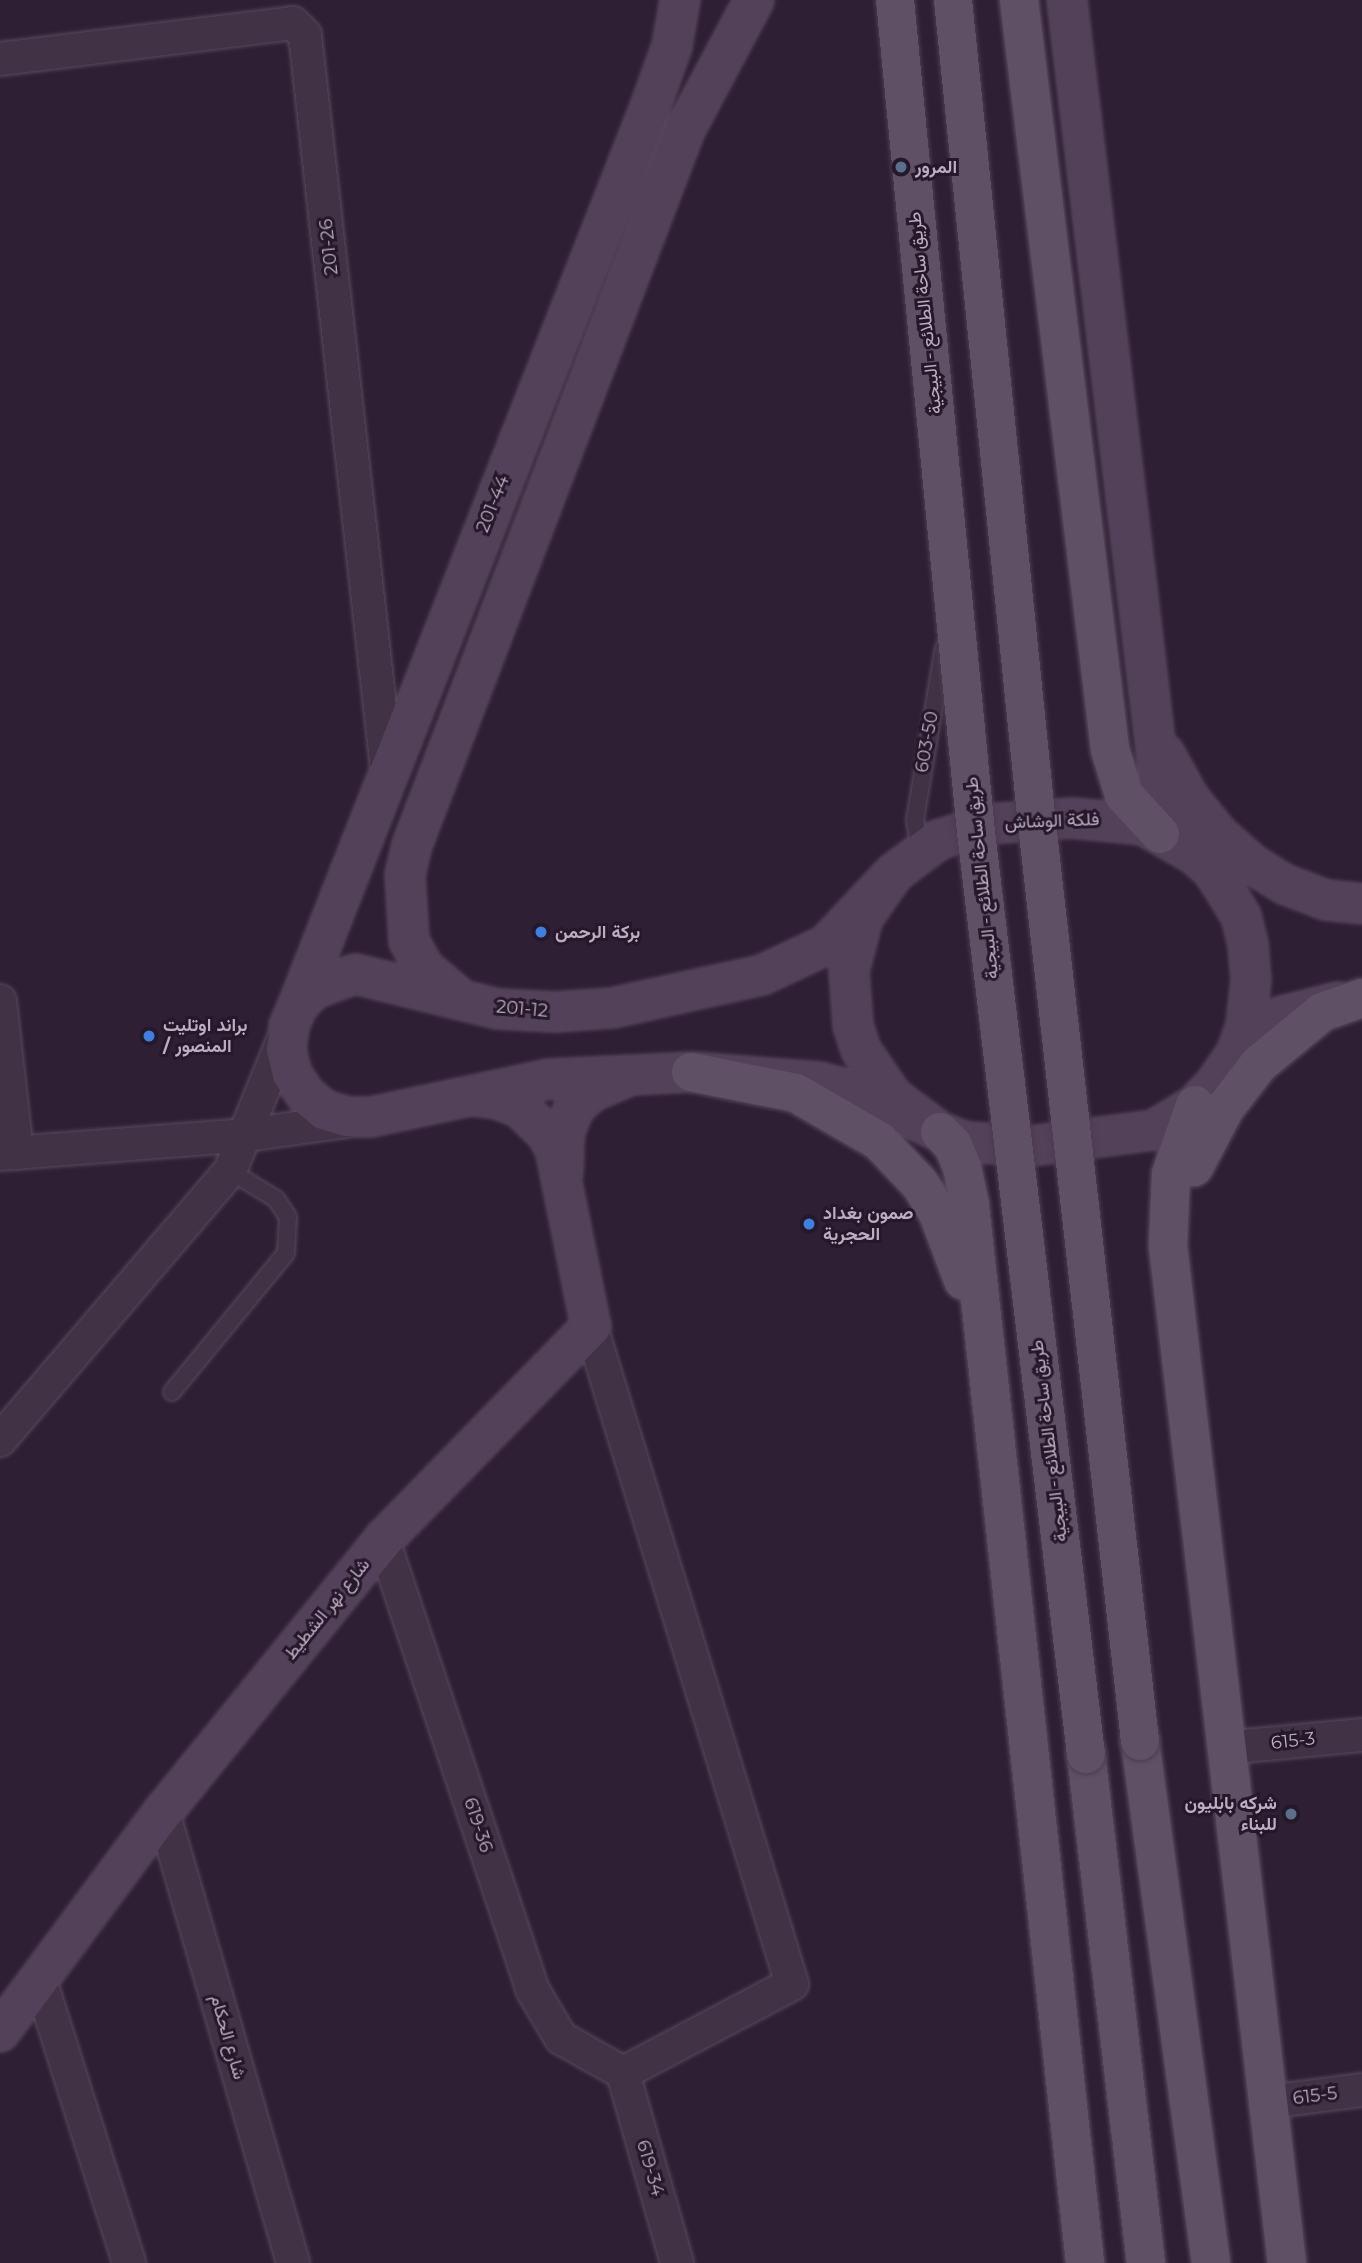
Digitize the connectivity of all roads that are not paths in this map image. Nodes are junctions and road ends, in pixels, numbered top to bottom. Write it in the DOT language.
graph roads {
  1 [pos="680,0"];
  2 [pos="754,0"];
  3 [pos="895,0"];
  4 [pos="953,0"];
  5 [pos="1019,0"];
  6 [pos="1067,0"];
  7 [pos="0,59"];
  8 [pos="946,634"];
  9 [pos="1150,716"];
  10 [pos="387,770"];
  11 [pos="1160,834"];
  12 [pos="920,849"];
  13 [pos="1203,863"];
  14 [pos="890,877"];
  15 [pos="1362,905"];
  16 [pos="1362,997"];
  17 [pos="0,1001"];
  18 [pos="498,1009"];
  19 [pos="294,1016"];
  20 [pos="1228,1065"];
  21 [pos="691,1072"];
  22 [pos="642,1073"];
  23 [pos="456,1097"];
  24 [pos="1195,1105"];
  25 [pos="371,1117"];
  26 [pos="940,1132"];
  27 [pos="247,1135"];
  28 [pos="8,1154"];
  29 [pos="230,1171"];
  30 [pos="563,1181"];
  31 [pos="1173,1299"];
  32 [pos="591,1328"];
  33 [pos="987,1375"];
  34 [pos="172,1392"];
  35 [pos="0,1440"];
  36 [pos="383,1540"];
  37 [pos="1362,1735"];
  38 [pos="1224,1748"];
  39 [pos="163,1812"];
  40 [pos="40,1980"];
  41 [pos="0,2032"];
  42 [pos="623,2073"];
  43 [pos="1362,2090"];
  44 [pos="1268,2102"];
  45 [pos="130,2263"];
  46 [pos="293,2263"];
  47 [pos="677,2263"];
  48 [pos="1085,2263"];
  49 [pos="1146,2263"];
  50 [pos="1211,2263"];
  51 [pos="1287,2263"];
  1 -- 10 [label="main road, 201-44"];
  2 -- 18 [label="main road"];
  3 -- 49 [label="main road, طريق ساحة الطلائع - البيجية, bridge"];
  4 -- 50 [label="main road, bridge"];
  5 -- 11 [label="main road"];
  6 -- 9 [label="main road"];
  7 -- 10 [label="street, 201-26"];
  8 -- 12 [label="lane, 603-50"];
  9 -- 13 [label="main road"];
  9 -- 15 [label="main road"];
  10 -- 19 [label="main road, 201-44"];
  11 -- 12 [label="main road, فلكة الوشاش"];
  11 -- 13 [label="main road, فلكة الوشاش"];
  12 -- 14 [label="main road, فلكة الوشاش"];
  13 -- 15 [label="main road"];
  13 -- 20 [label="main road, فلكة الوشاش"];
  14 -- 18 [label="main road, 201-12"];
  14 -- 26 [label="main road, فلكة الوشاش"];
  16 -- 20 [label="main road"];
  16 -- 31 [label="main road"];
  17 -- 28 [label="street"];
  18 -- 19 [label="main road, 201-12"];
  19 -- 25 [label="main road"];
  19 -- 27 [label="street"];
  20 -- 24 [label="main road, فلكة الوشاش"];
  21 -- 22 [label="main road"];
  21 -- 26 [label="main road"];
  21 -- 33 [label="main road"];
  22 -- 23 [label="main road"];
  22 -- 30 [label="main road"];
  23 -- 25 [label="main road"];
  23 -- 30 [label="main road"];
  24 -- 26 [label="main road, فلكة الوشاش"];
  24 -- 31 [label="main road"];
  25 -- 27 [label="street"];
  26 -- 33 [label="main road"];
  27 -- 28 [label="street"];
  27 -- 29 [label="street"];
  29 -- 34 [label="lane"];
  29 -- 35 [label="street"];
  30 -- 32 [label="main road"];
  31 -- 38 [label="main road"];
  32 -- 36 [label="main road, شارع نهر الشطيط"];
  32 -- 42 [label="street"];
  33 -- 48 [label="main road"];
  36 -- 39 [label="main road, شارع نهر الشطيط"];
  36 -- 42 [label="street, 619-36"];
  37 -- 38 [label="street, 615-3"];
  38 -- 44 [label="main road"];
  39 -- 40 [label="main road, شارع نهر الشطيط"];
  39 -- 46 [label="street, شارع الحكام"];
  40 -- 41 [label="main road, شارع نهر الشطيط"];
  40 -- 45 [label="street"];
  42 -- 47 [label="street, 619-34"];
  43 -- 44 [label="street, 615-5"];
  44 -- 51 [label="main road"];
}
